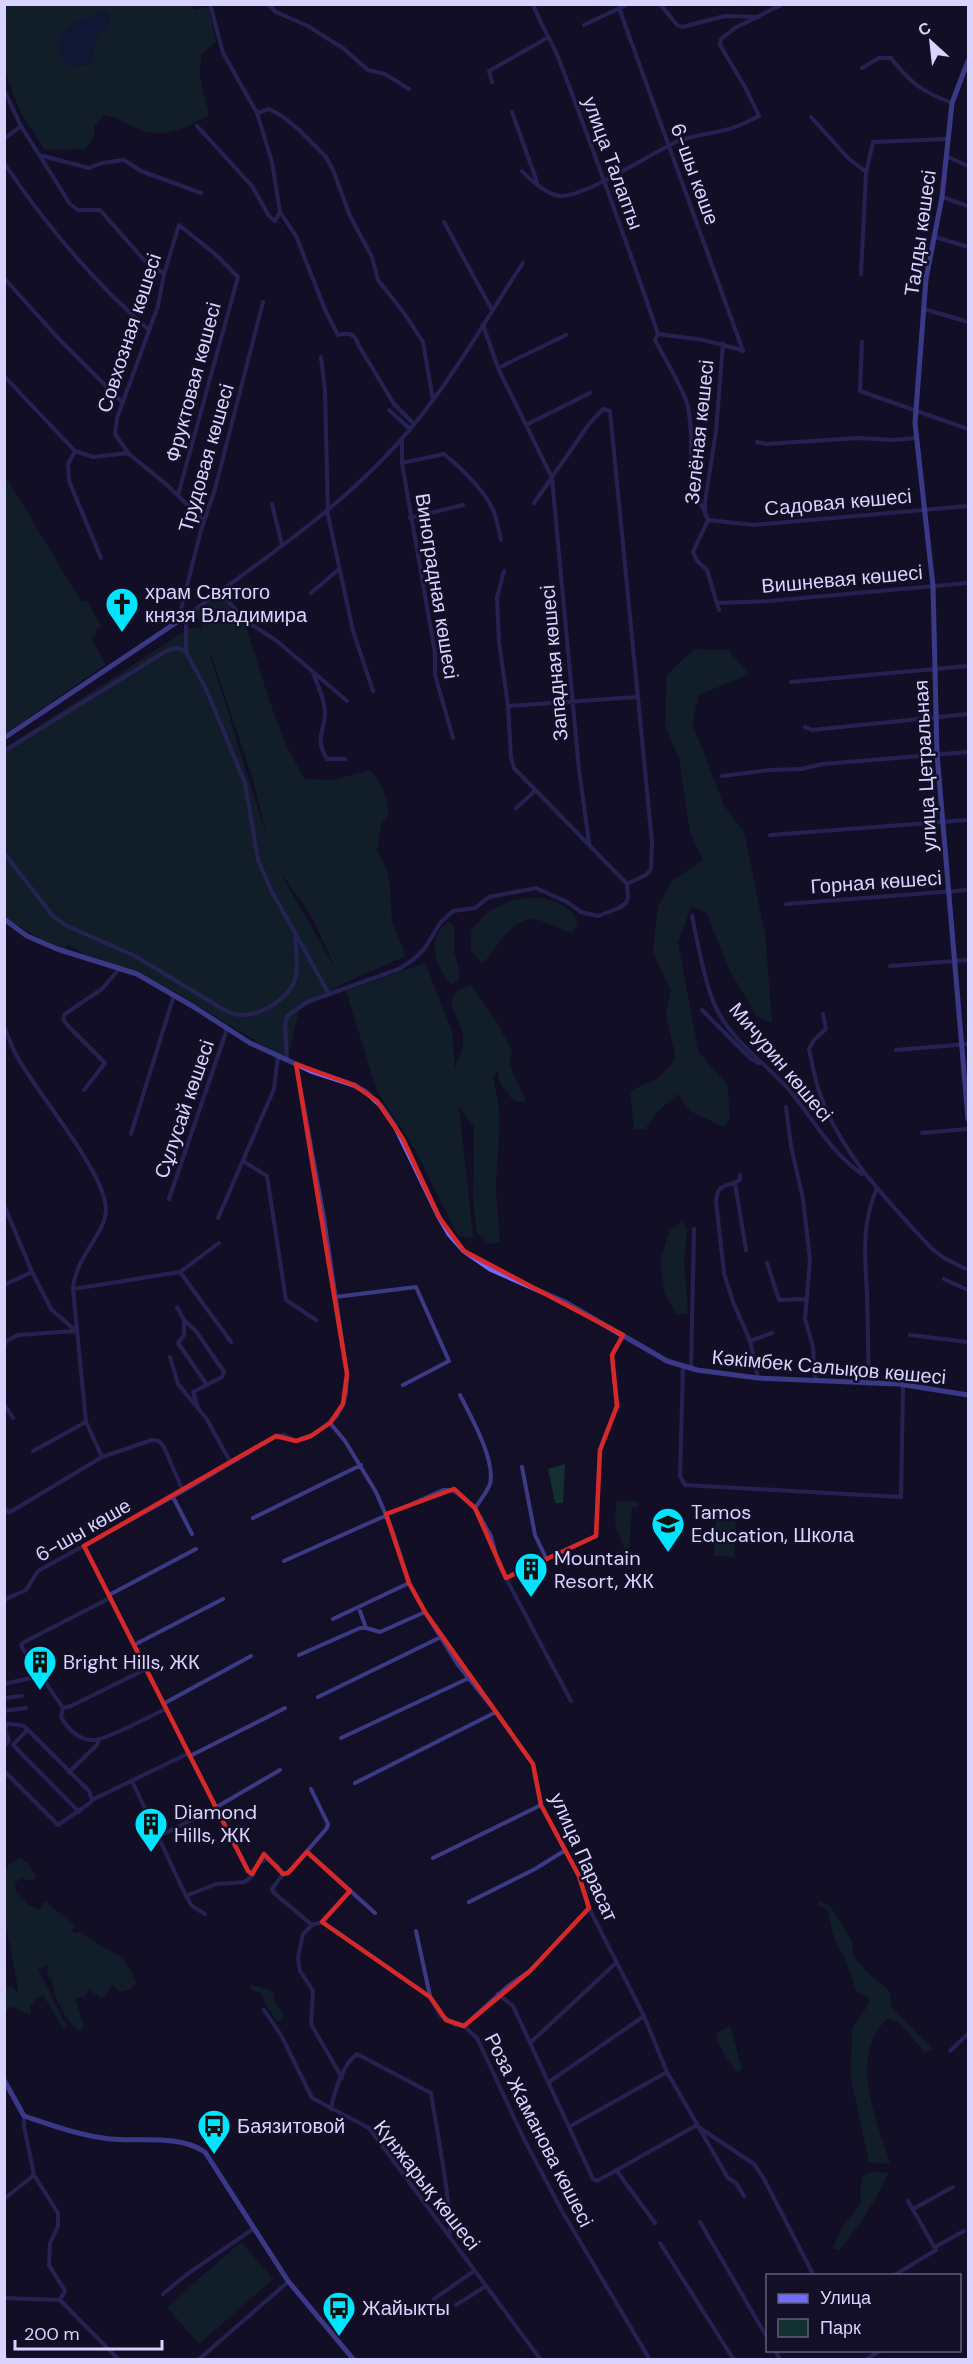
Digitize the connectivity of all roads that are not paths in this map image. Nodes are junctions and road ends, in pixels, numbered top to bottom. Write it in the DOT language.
graph roads {
  1 [pos="210,4"];
  2 [pos="268,4"];
  3 [pos="533,4"];
  4 [pos="627,4"];
  5 [pos="660,4"];
  6 [pos="783,4"];
  7 [pos="619,8"];
  8 [pos="759,18"];
  9 [pos="584,25"];
  10 [pos="547,38"];
  11 [pos="969,61"];
  12 [pos="862,68"];
  13 [pos="492,82"];
  14 [pos="409,89"];
  15 [pos="4,90"];
  16 [pos="952,103"];
  17 [pos="512,112"];
  18 [pos="256,113"];
  19 [pos="811,117"];
  20 [pos="21,126"];
  21 [pos="197,126"];
  22 [pos="4,139"];
  23 [pos="947,140"];
  24 [pos="669,146"];
  25 [pos="39,155"];
  26 [pos="945,156"];
  27 [pos="5,165"];
  28 [pos="969,166"];
  29 [pos="522,171"];
  30 [pos="866,172"];
  31 [pos="605,179"];
  32 [pos="538,185"];
  33 [pos="201,194"];
  34 [pos="942,197"];
  35 [pos="969,206"];
  36 [pos="280,212"];
  37 [pos="444,222"];
  38 [pos="934,237"];
  39 [pos="969,248"];
  40 [pos="523,263"];
  41 [pos="164,274"];
  42 [pos="861,274"];
  43 [pos="238,277"];
  44 [pos="4,278"];
  45 [pos="263,302"];
  46 [pos="924,309"];
  47 [pos="492,310"];
  48 [pos="969,322"];
  49 [pos="483,324"];
  50 [pos="149,330"];
  51 [pos="566,335"];
  52 [pos="657,336"];
  53 [pos="862,342"];
  54 [pos="723,344"];
  55 [pos="321,357"];
  56 [pos="498,368"];
  57 [pos="4,376"];
  58 [pos="590,393"];
  59 [pos="433,400"];
  60 [pos="123,403"];
  61 [pos="389,410"];
  62 [pos="916,412"];
  63 [pos="414,424"];
  64 [pos="526,426"];
  65 [pos="410,429"];
  66 [pos="969,429"];
  67 [pos="402,438"];
  68 [pos="916,438"];
  69 [pos="758,442"];
  70 [pos="75,451"];
  71 [pos="128,453"];
  72 [pos="402,463"];
  73 [pos="552,478"];
  74 [pos="178,495"];
  75 [pos="534,503"];
  76 [pos="272,504"];
  77 [pos="463,506"];
  78 [pos="969,506"];
  79 [pos="926,509"];
  80 [pos="328,510"];
  81 [pos="705,510"];
  82 [pos="410,518"];
  83 [pos="204,520"];
  84 [pos="709,521"];
  85 [pos="501,540"];
  86 [pos="282,545"];
  87 [pos="101,558"];
  88 [pos="339,568"];
  89 [pos="504,571"];
  90 [pos="969,583"];
  91 [pos="933,586"];
  92 [pos="220,592"];
  93 [pos="310,593"];
  94 [pos="717,603"];
  95 [pos="719,610"];
  96 [pos="186,616"];
  97 [pos="178,622"];
  98 [pos="186,652"];
  99 [pos="969,666"];
  100 [pos="934,670"];
  101 [pos="314,674"];
  102 [pos="791,682"];
  103 [pos="373,691"];
  104 [pos="637,697"];
  105 [pos="347,701"];
  106 [pos="573,702"];
  107 [pos="508,706"];
  108 [pos="969,714"];
  109 [pos="934,717"];
  110 [pos="805,727"];
  111 [pos="4,738"];
  112 [pos="453,738"];
  113 [pos="4,751"];
  114 [pos="969,752"];
  115 [pos="937,754"];
  116 [pos="345,759"];
  117 [pos="722,776"];
  118 [pos="536,790"];
  119 [pos="516,808"];
  120 [pos="969,820"];
  121 [pos="942,822"];
  122 [pos="770,835"];
  123 [pos="590,844"];
  124 [pos="4,853"];
  125 [pos="627,884"];
  126 [pos="969,890"];
  127 [pos="949,892"];
  128 [pos="786,904"];
  129 [pos="692,916"];
  130 [pos="4,919"];
  131 [pos="295,934"];
  132 [pos="969,960"];
  133 [pos="956,962"];
  134 [pos="890,966"];
  135 [pos="119,968"];
  136 [pos="329,994"];
  137 [pos="174,995"];
  138 [pos="702,1010"];
  139 [pos="823,1014"];
  140 [pos="4,1027"];
  141 [pos="227,1029"];
  142 [pos="966,1045"];
  143 [pos="896,1050"];
  144 [pos="278,1056"];
  145 [pos="287,1060"];
  146 [pos="296,1064"];
  147 [pos="762,1064"];
  148 [pos="84,1090"];
  149 [pos="786,1107"];
  150 [pos="969,1119"];
  151 [pos="969,1129"];
  152 [pos="922,1133"];
  153 [pos="131,1134"];
  154 [pos="243,1161"];
  155 [pos="740,1175"];
  156 [pos="866,1177"];
  157 [pos="735,1183"];
  158 [pos="877,1188"];
  159 [pos="169,1199"];
  160 [pos="4,1205"];
  161 [pos="218,1218"];
  162 [pos="694,1229"];
  163 [pos="219,1243"];
  164 [pos="746,1250"];
  165 [pos="767,1263"];
  166 [pos="969,1269"];
  167 [pos="32,1272"];
  168 [pos="180,1272"];
  169 [pos="944,1279"];
  170 [pos="4,1285"];
  171 [pos="73,1289"];
  172 [pos="969,1290"];
  173 [pos="335,1297"];
  174 [pos="805,1299"];
  175 [pos="177,1307"];
  176 [pos="184,1320"];
  177 [pos="316,1320"];
  178 [pos="77,1331"];
  179 [pos="772,1333"];
  180 [pos="623,1335"];
  181 [pos="910,1335"];
  182 [pos="5,1341"];
  183 [pos="750,1341"];
  184 [pos="231,1342"];
  185 [pos="969,1342"];
  186 [pos="4,1347"];
  187 [pos="170,1357"];
  188 [pos="682,1366"];
  189 [pos="691,1368"];
  190 [pos="758,1378"];
  191 [pos="815,1380"];
  192 [pos="869,1384"];
  193 [pos="207,1385"];
  194 [pos="403,1385"];
  195 [pos="903,1385"];
  196 [pos="460,1395"];
  197 [pos="969,1395"];
  198 [pos="4,1404"];
  199 [pos="198,1408"];
  200 [pos="13,1418"];
  201 [pos="86,1422"];
  202 [pos="330,1424"];
  203 [pos="33,1451"];
  204 [pos="102,1457"];
  205 [pos="231,1463"];
  206 [pos="361,1466"];
  207 [pos="522,1467"];
  208 [pos="183,1491"];
  209 [pos="173,1497"];
  210 [pos="4,1507"];
  211 [pos="475,1508"];
  212 [pos="386,1514"];
  213 [pos="252,1518"];
  214 [pos="192,1534"];
  215 [pos="84,1546"];
  216 [pos="196,1549"];
  217 [pos="547,1560"];
  218 [pos="284,1561"];
  219 [pos="506,1578"];
  220 [pos="409,1582"];
  221 [pos="109,1597"];
  222 [pos="223,1599"];
  223 [pos="4,1600"];
  224 [pos="360,1611"];
  225 [pos="425,1612"];
  226 [pos="333,1619"];
  227 [pos="366,1628"];
  228 [pos="441,1636"];
  229 [pos="134,1645"];
  230 [pos="299,1655"];
  231 [pos="251,1656"];
  232 [pos="146,1669"];
  233 [pos="40,1676"];
  234 [pos="469,1678"];
  235 [pos="4,1684"];
  236 [pos="22,1696"];
  237 [pos="318,1697"];
  238 [pos="4,1698"];
  239 [pos="571,1701"];
  240 [pos="163,1704"];
  241 [pos="26,1707"];
  242 [pos="63,1707"];
  243 [pos="285,1708"];
  244 [pos="166,1709"];
  245 [pos="4,1711"];
  246 [pos="496,1712"];
  247 [pos="6,1723"];
  248 [pos="27,1730"];
  249 [pos="341,1738"];
  250 [pos="99,1739"];
  251 [pos="4,1746"];
  252 [pos="189,1755"];
  253 [pos="280,1770"];
  254 [pos="4,1771"];
  255 [pos="69,1772"];
  256 [pos="132,1781"];
  257 [pos="355,1783"];
  258 [pos="311,1789"];
  259 [pos="92,1800"];
  260 [pos="541,1805"];
  261 [pos="215,1808"];
  262 [pos="79,1812"];
  263 [pos="158,1837"];
  264 [pos="564,1851"];
  265 [pos="307,1852"];
  266 [pos="433,1858"];
  267 [pos="252,1874"];
  268 [pos="283,1874"];
  269 [pos="350,1891"];
  270 [pos="186,1896"];
  271 [pos="470,1902"];
  272 [pos="589,1908"];
  273 [pos="375,1913"];
  274 [pos="205,1914"];
  275 [pos="322,1922"];
  276 [pos="312,1925"];
  277 [pos="416,1930"];
  278 [pos="617,1962"];
  279 [pos="498,1994"];
  280 [pos="430,1997"];
  281 [pos="264,2010"];
  282 [pos="644,2016"];
  283 [pos="464,2026"];
  284 [pos="969,2034"];
  285 [pos="531,2042"];
  286 [pos="950,2051"];
  287 [pos="667,2072"];
  288 [pos="342,2078"];
  289 [pos="5,2081"];
  290 [pos="549,2082"];
  291 [pos="331,2109"];
  292 [pos="24,2116"];
  293 [pos="697,2125"];
  294 [pos="569,2127"];
  295 [pos="616,2170"];
  296 [pos="34,2175"];
  297 [pos="953,2187"];
  298 [pos="744,2196"];
  299 [pos="4,2199"];
  300 [pos="908,2200"];
  301 [pos="913,2209"];
  302 [pos="700,2222"];
  303 [pos="655,2223"];
  304 [pos="254,2229"];
  305 [pos="964,2231"];
  306 [pos="448,2236"];
  307 [pos="660,2243"];
  308 [pos="935,2247"];
  309 [pos="474,2271"];
  310 [pos="813,2274"];
  311 [pos="897,2274"];
  312 [pos="288,2282"];
  313 [pos="486,2286"];
  314 [pos="163,2294"];
  315 [pos="4,2298"];
  316 [pos="60,2300"];
  317 [pos="434,2300"];
  318 [pos="456,2305"];
  319 [pos="766,2336"];
  320 [pos="878,2352"];
  321 [pos="4,2356"];
  322 [pos="9,2360"];
  323 [pos="119,2360"];
  324 [pos="198,2360"];
  325 [pos="354,2360"];
  326 [pos="541,2360"];
  327 [pos="650,2360"];
  328 [pos="734,2360"];
  329 [pos="865,2360"];
  1 -- 18 [label="street"];
  2 -- 14 [label="street"];
  3 -- 10 [label="street, улица Талапты"];
  4 -- 7 [label="street"];
  5 -- 8 [label="street"];
  6 -- 8 [label="street"];
  7 -- 9 [label="street"];
  7 -- 24 [label="street, 6-шы көше"];
  8 -- 24 [label="street"];
  10 -- 13 [label="street"];
  10 -- 31 [label="street, улица Талапты"];
  11 -- 16 [label="street, Талды көшесі"];
  12 -- 16 [label="street"];
  15 -- 20 [label="street"];
  16 -- 23 [label="street, Талды көшесі"];
  17 -- 32 [label="street"];
  18 -- 36 [label="street"];
  18 -- 59 [label="street"];
  19 -- 30 [label="street"];
  20 -- 22 [label="street"];
  20 -- 25 [label="street"];
  21 -- 36 [label="street"];
  23 -- 26 [label="street, Талды көшесі"];
  23 -- 30 [label="street"];
  24 -- 31 [label="street"];
  24 -- 54 [label="street, 6-шы көше"];
  25 -- 33 [label="street"];
  25 -- 41 [label="street"];
  26 -- 28 [label="street"];
  26 -- 34 [label="street, Талды көшесі"];
  27 -- 50 [label="street"];
  29 -- 32 [label="street"];
  30 -- 42 [label="street"];
  31 -- 32 [label="street"];
  31 -- 52 [label="street, улица Талапты"];
  34 -- 35 [label="street"];
  34 -- 38 [label="street, Талды көшесі"];
  36 -- 63 [label="street"];
  37 -- 47 [label="street"];
  38 -- 39 [label="street"];
  38 -- 46 [label="street, Талды көшесі"];
  40 -- 47 [label="street"];
  41 -- 43 [label="street, Совхозная көшесі"];
  41 -- 50 [label="street, Совхозная көшесі"];
  43 -- 74 [label="street, Фруктовая көшесі"];
  44 -- 60 [label="street"];
  45 -- 83 [label="street, Трудовая көшесі"];
  46 -- 48 [label="street"];
  46 -- 62 [label="street, Талды көшесі"];
  47 -- 49 [label="street"];
  49 -- 56 [label="street"];
  49 -- 59 [label="street"];
  50 -- 60 [label="street, Совхозная көшесі"];
  51 -- 56 [label="street"];
  52 -- 54 [label="street"];
  52 -- 81 [label="street, улица Талапты"];
  53 -- 62 [label="street"];
  54 -- 81 [label="street, Зелёная көшесі"];
  55 -- 80 [label="street"];
  56 -- 64 [label="street"];
  57 -- 70 [label="street"];
  58 -- 64 [label="street"];
  59 -- 63 [label="street"];
  60 -- 71 [label="street, Совхозная көшесі"];
  61 -- 65 [label="street"];
  62 -- 66 [label="street"];
  62 -- 68 [label="street, улица Цетральная"];
  63 -- 65 [label="street"];
  64 -- 73 [label="street"];
  65 -- 67 [label="street"];
  67 -- 72 [label="street, Виноградная көшесі"];
  67 -- 80 [label="street"];
  68 -- 69 [label="street"];
  68 -- 79 [label="street, улица Цетральная"];
  70 -- 71 [label="street"];
  70 -- 87 [label="street"];
  71 -- 74 [label="street, Совхозная көшесі"];
  72 -- 82 [label="street, Виноградная көшесі"];
  72 -- 85 [label="street"];
  73 -- 75 [label="street"];
  73 -- 104 [label="street"];
  73 -- 106 [label="street, Западная көшесі"];
  74 -- 83 [label="street, Совхозная көшесі"];
  76 -- 86 [label="street"];
  77 -- 82 [label="street"];
  78 -- 79 [label="street, Садовая көшесі"];
  79 -- 84 [label="street, Садовая көшесі"];
  79 -- 91 [label="street, улица Цетральная"];
  80 -- 86 [label="street"];
  80 -- 88 [label="street"];
  81 -- 84 [label="street, Зелёная көшесі"];
  82 -- 112 [label="street, Виноградная көшесі"];
  83 -- 97 [label="street, Трудовая көшесі"];
  84 -- 94 [label="street"];
  86 -- 92 [label="street"];
  88 -- 93 [label="street"];
  88 -- 103 [label="street"];
  89 -- 107 [label="street"];
  90 -- 91 [label="street, Вишневая көшесі"];
  91 -- 94 [label="street, Вишневая көшесі"];
  91 -- 100 [label="street, улица Цетральная"];
  92 -- 96 [label="street"];
  92 -- 101 [label="street"];
  94 -- 95 [label="street"];
  96 -- 97 [label="street"];
  96 -- 98 [label="street"];
  97 -- 111 [label="street"];
  98 -- 113 [label="street"];
  98 -- 131 [label="street"];
  99 -- 100 [label="street"];
  100 -- 102 [label="street"];
  100 -- 109 [label="street, улица Цетральная"];
  101 -- 105 [label="street"];
  101 -- 116 [label="street"];
  104 -- 106 [label="street"];
  104 -- 125 [label="street"];
  106 -- 107 [label="street"];
  106 -- 123 [label="street, Западная көшесі"];
  107 -- 118 [label="street"];
  108 -- 109 [label="street"];
  109 -- 110 [label="street"];
  109 -- 115 [label="street, улица Цетральная"];
  114 -- 115 [label="street"];
  115 -- 117 [label="street"];
  115 -- 121 [label="street, улица Цетральная"];
  118 -- 119 [label="street"];
  118 -- 123 [label="street"];
  120 -- 121 [label="street"];
  121 -- 122 [label="street"];
  121 -- 127 [label="street, улица Цетральная"];
  123 -- 125 [label="street"];
  124 -- 131 [label="street"];
  125 -- 136 [label="street"];
  126 -- 127 [label="street, Горная көшесі"];
  127 -- 128 [label="street, Горная көшесі"];
  127 -- 133 [label="street, улица Цетральная"];
  129 -- 147 [label="street, Мичурин көшесі"];
  130 -- 135 [label="street, Кәкімбек Салықов көшесі"];
  131 -- 136 [label="street"];
  132 -- 133 [label="street"];
  133 -- 134 [label="street"];
  133 -- 142 [label="street, улица Цетральная"];
  135 -- 137 [label="street, Кәкімбек Салықов көшесі"];
  135 -- 148 [label="street"];
  136 -- 145 [label="street"];
  137 -- 141 [label="street, Кәкімбек Салықов көшесі"];
  137 -- 153 [label="street"];
  138 -- 147 [label="street"];
  139 -- 156 [label="street"];
  140 -- 171 [label="street"];
  141 -- 144 [label="street, Кәкімбек Салықов көшесі"];
  141 -- 159 [label="street, Сұлусай көшесі"];
  142 -- 143 [label="street"];
  142 -- 150 [label="street, улица Цетральная"];
  144 -- 145 [label="street, Кәкімбек Салықов көшесі"];
  144 -- 154 [label="street"];
  145 -- 146 [label="street, Кәкімбек Салықов көшесі"];
  146 -- 173 [label="street"];
  146 -- 180 [label="street, Кәкімбек Салықов көшесі"];
  147 -- 156 [label="street, Мичурин көшесі"];
  149 -- 174 [label="street"];
  151 -- 152 [label="street"];
  154 -- 161 [label="street"];
  154 -- 177 [label="street"];
  155 -- 157 [label="street"];
  156 -- 158 [label="street"];
  157 -- 164 [label="street"];
  157 -- 183 [label="street"];
  158 -- 166 [label="street"];
  158 -- 192 [label="street"];
  160 -- 167 [label="street"];
  162 -- 189 [label="street"];
  163 -- 168 [label="street"];
  165 -- 174 [label="street"];
  167 -- 170 [label="street"];
  167 -- 178 [label="street"];
  168 -- 171 [label="street"];
  168 -- 184 [label="street"];
  169 -- 172 [label="street"];
  171 -- 178 [label="street"];
  173 -- 194 [label="street"];
  173 -- 202 [label="street"];
  174 -- 191 [label="street"];
  175 -- 176 [label="street"];
  176 -- 193 [label="street"];
  176 -- 193 [label="street"];
  178 -- 182 [label="street"];
  178 -- 201 [label="street"];
  179 -- 183 [label="street"];
  180 -- 188 [label="street, Кәкімбек Салықов көшесі"];
  180 -- 217 [label="street"];
  181 -- 185 [label="street"];
  182 -- 186 [label="street"];
  183 -- 190 [label="street"];
  187 -- 199 [label="street"];
  188 -- 189 [label="street, Кәкімбек Салықов көшесі"];
  188 -- 195 [label="street"];
  189 -- 190 [label="street, Кәкімбек Салықов көшесі"];
  190 -- 191 [label="street, Кәкімбек Салықов көшесі"];
  191 -- 192 [label="street, Кәкімбек Салықов көшесі"];
  192 -- 195 [label="street, Кәкімбек Салықов көшесі"];
  193 -- 199 [label="street"];
  195 -- 197 [label="street, Кәкімбек Салықов көшесі"];
  196 -- 211 [label="street"];
  198 -- 200 [label="street"];
  199 -- 205 [label="street"];
  201 -- 203 [label="street"];
  201 -- 204 [label="street"];
  202 -- 205 [label="street, 6-шы көше"];
  202 -- 206 [label="street, улица Парасат"];
  204 -- 208 [label="street"];
  204 -- 210 [label="street"];
  205 -- 208 [label="street, 6-шы көше"];
  206 -- 212 [label="street, улица Парасат"];
  206 -- 213 [label="street"];
  207 -- 217 [label="street"];
  208 -- 209 [label="street, 6-шы көше"];
  209 -- 214 [label="street"];
  209 -- 215 [label="street, 6-шы көше"];
  211 -- 212 [label="street"];
  211 -- 219 [label="street"];
  212 -- 218 [label="street"];
  212 -- 220 [label="street, улица Парасат"];
  215 -- 221 [label="street"];
  215 -- 223 [label="street, 6-шы көше"];
  216 -- 221 [label="street"];
  217 -- 219 [label="street"];
  219 -- 239 [label="street"];
  220 -- 225 [label="street, улица Парасат"];
  220 -- 226 [label="street"];
  221 -- 229 [label="street"];
  221 -- 233 [label="street"];
  222 -- 229 [label="street"];
  224 -- 227 [label="street"];
  225 -- 227 [label="street"];
  225 -- 228 [label="street, улица Парасат"];
  227 -- 230 [label="street"];
  228 -- 234 [label="street, улица Парасат"];
  228 -- 237 [label="street"];
  229 -- 232 [label="street"];
  231 -- 240 [label="street"];
  232 -- 240 [label="street"];
  232 -- 242 [label="street"];
  233 -- 235 [label="street"];
  233 -- 242 [label="street"];
  234 -- 246 [label="street, улица Парасат"];
  234 -- 249 [label="street"];
  236 -- 238 [label="street"];
  240 -- 244 [label="street"];
  241 -- 245 [label="street"];
  242 -- 250 [label="street"];
  243 -- 252 [label="street"];
  244 -- 250 [label="street"];
  244 -- 252 [label="street"];
  246 -- 257 [label="street"];
  246 -- 260 [label="street, улица Парасат"];
  247 -- 248 [label="street"];
  247 -- 251 [label="street"];
  248 -- 255 [label="street"];
  248 -- 262 [label="street"];
  250 -- 255 [label="street"];
  252 -- 256 [label="street"];
  252 -- 261 [label="street"];
  253 -- 261 [label="street"];
  254 -- 262 [label="street"];
  255 -- 259 [label="street"];
  256 -- 259 [label="street"];
  256 -- 263 [label="street"];
  258 -- 265 [label="street"];
  259 -- 262 [label="street"];
  260 -- 264 [label="street, улица Парасат"];
  260 -- 266 [label="street"];
  261 -- 263 [label="street"];
  261 -- 267 [label="street"];
  263 -- 270 [label="street"];
  264 -- 271 [label="street"];
  264 -- 272 [label="street, улица Парасат"];
  265 -- 268 [label="street"];
  265 -- 269 [label="street"];
  267 -- 268 [label="street"];
  267 -- 270 [label="street"];
  268 -- 276 [label="street"];
  269 -- 273 [label="street"];
  269 -- 275 [label="street"];
  270 -- 274 [label="street"];
  272 -- 278 [label="street, улица Парасат"];
  272 -- 279 [label="street"];
  275 -- 276 [label="street"];
  275 -- 280 [label="street, Роза Жаманова көшесі"];
  276 -- 288 [label="street"];
  277 -- 280 [label="street"];
  278 -- 282 [label="street, улица Парасат"];
  278 -- 285 [label="street"];
  279 -- 283 [label="street"];
  279 -- 285 [label="street"];
  280 -- 283 [label="street, Роза Жаманова көшесі"];
  281 -- 291 [label="street, Күнжарық көшесі"];
  282 -- 287 [label="street, улица Парасат"];
  282 -- 290 [label="street"];
  283 -- 327 [label="street, Роза Жаманова көшесі"];
  284 -- 286 [label="street"];
  285 -- 290 [label="street"];
  287 -- 293 [label="street, улица Парасат"];
  287 -- 294 [label="street"];
  288 -- 291 [label="street"];
  288 -- 306 [label="street"];
  289 -- 292 [label="street"];
  290 -- 294 [label="street"];
  291 -- 306 [label="street, Күнжарық көшесі"];
  292 -- 296 [label="street"];
  292 -- 304 [label="street"];
  293 -- 295 [label="street"];
  293 -- 298 [label="street, улица Парасат"];
  293 -- 310 [label="street"];
  294 -- 295 [label="street"];
  295 -- 303 [label="street"];
  296 -- 299 [label="street"];
  296 -- 316 [label="street"];
  297 -- 301 [label="street"];
  300 -- 301 [label="street"];
  301 -- 308 [label="street"];
  302 -- 319 [label="street"];
  304 -- 312 [label="street"];
  304 -- 314 [label="street"];
  305 -- 308 [label="street"];
  306 -- 309 [label="street, Күнжарық көшесі"];
  307 -- 328 [label="street"];
  308 -- 311 [label="street"];
  309 -- 313 [label="street, Күнжарық көшесі"];
  309 -- 317 [label="street"];
  312 -- 324 [label="street"];
  312 -- 325 [label="street"];
  313 -- 318 [label="street"];
  313 -- 326 [label="street, Күнжарық көшесі"];
  315 -- 316 [label="street"];
  316 -- 323 [label="street"];
  320 -- 329 [label="street"];
  321 -- 322 [label="street"];
}
